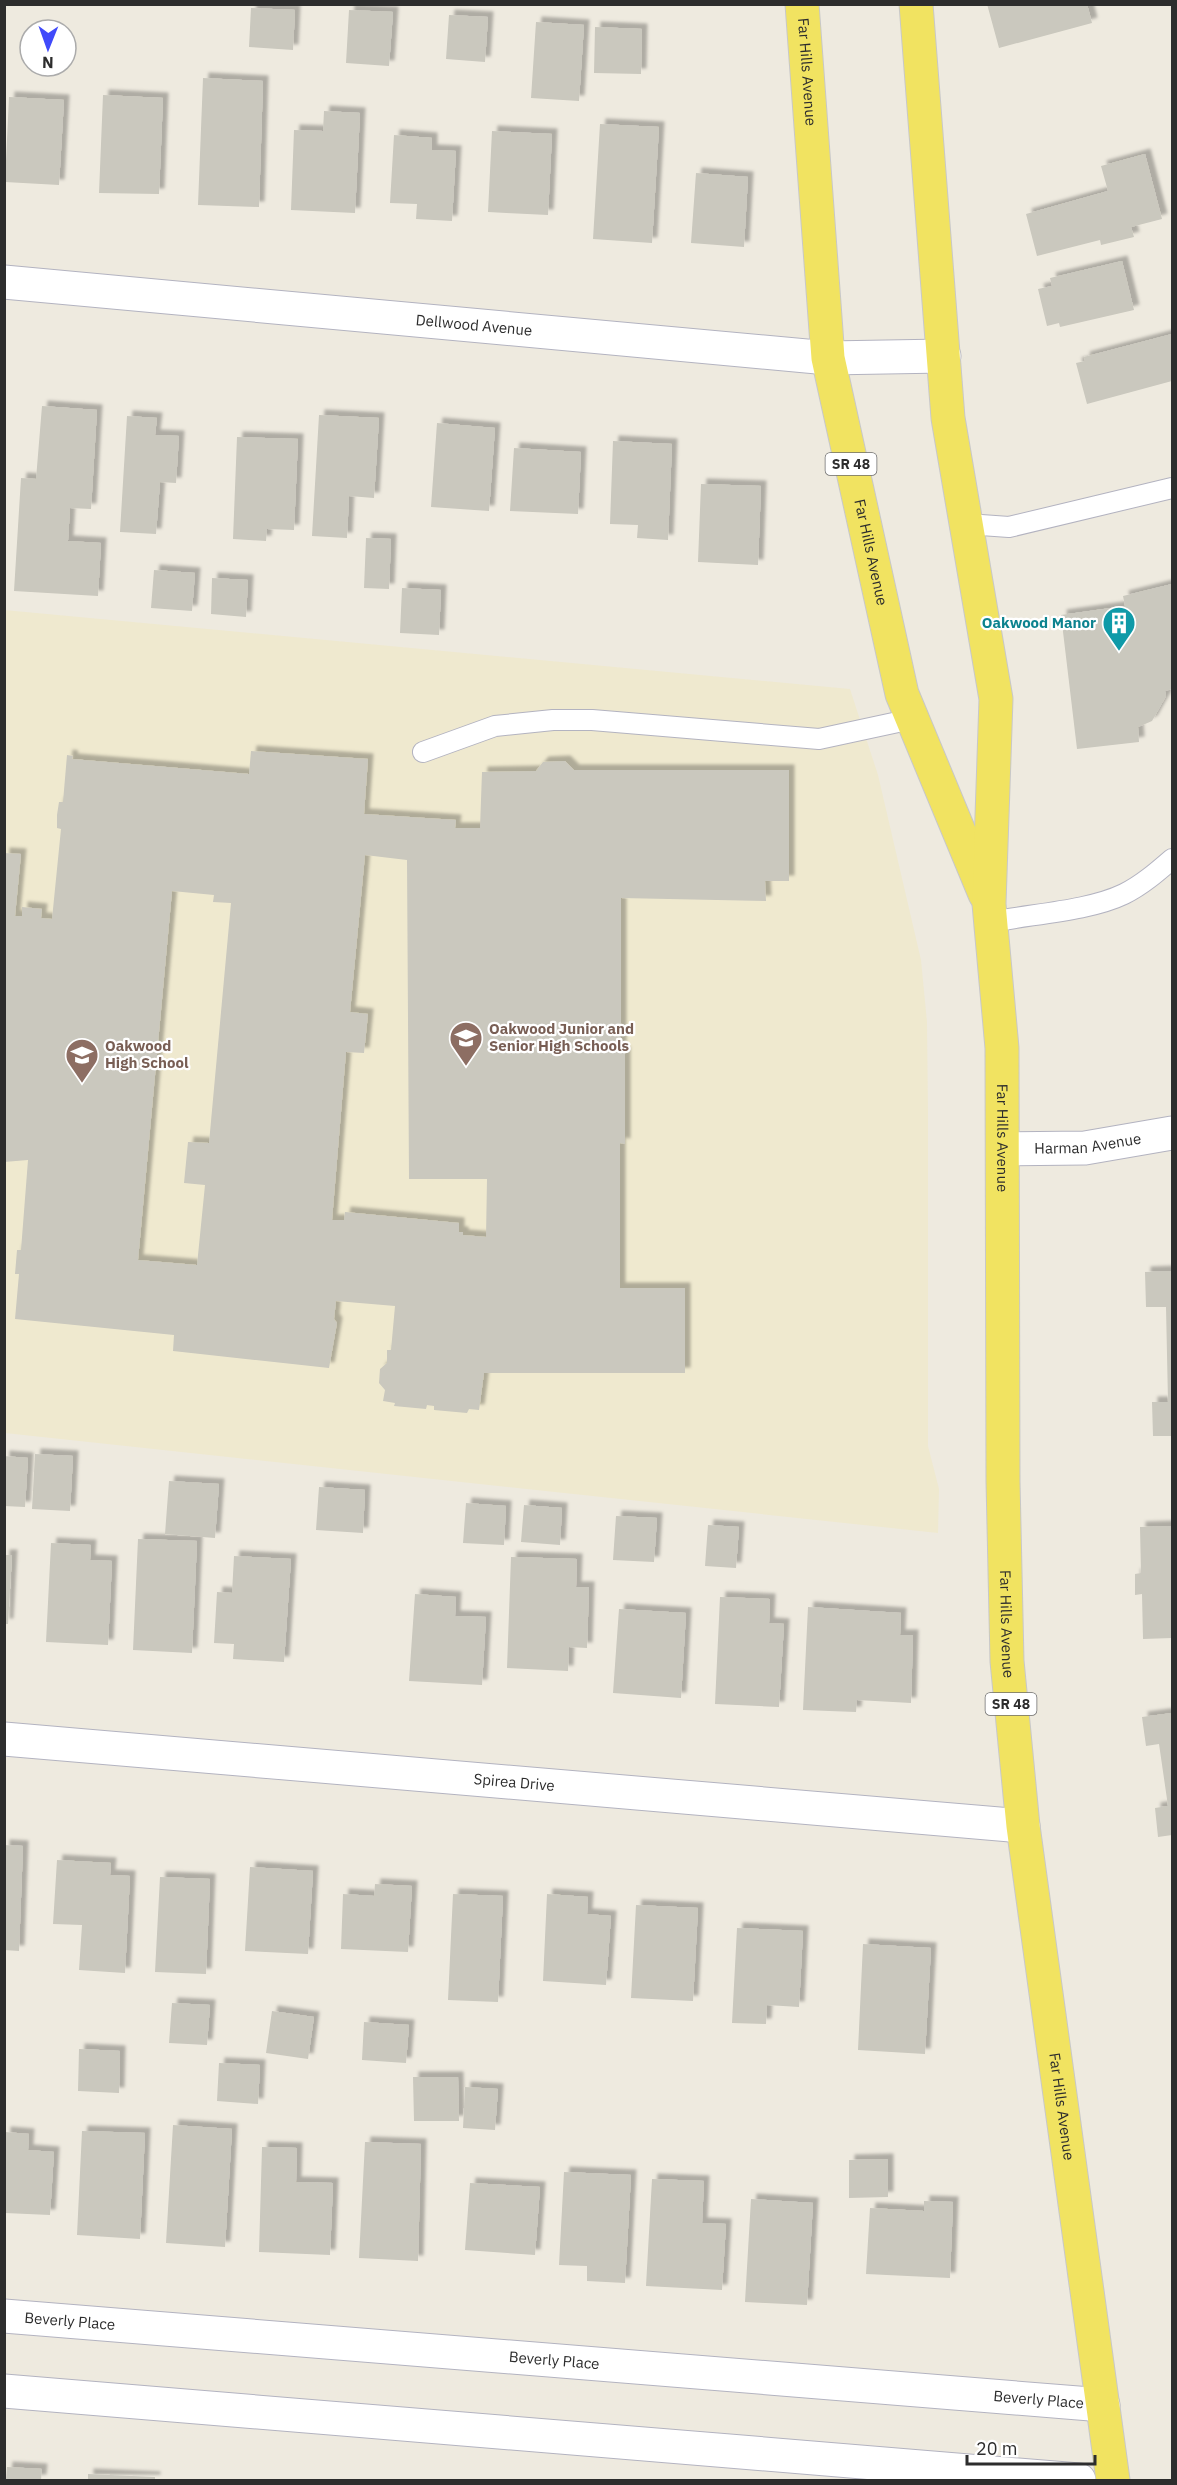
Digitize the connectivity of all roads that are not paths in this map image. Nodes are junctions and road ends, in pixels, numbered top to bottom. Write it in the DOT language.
graph roads {
  1 [pos="802,4"];
  2 [pos="916,4"];
  3 [pos="4,282"];
  4 [pos="944,357"];
  5 [pos="828,358"];
  6 [pos="1173,488"];
  7 [pos="967,524"];
  8 [pos="912,719"];
  9 [pos="423,752"];
  10 [pos="1173,859"];
  11 [pos="991,913"];
  12 [pos="1173,1133"];
  13 [pos="1004,1149"];
  14 [pos="4,1739"];
  15 [pos="1023,1826"];
  16 [pos="4,2316"];
  17 [pos="4,2391"];
  18 [pos="1103,2405"];
  19 [pos="1079,2481"];
  20 [pos="1113,2481"];
  1 -- 5 [label="main road, Far Hills Avenue / SR 48"];
  2 -- 4 [label="main road, Far Hills Avenue / SR 48"];
  3 -- 5 [label="street, Dellwood Avenue"];
  4 -- 5 [label="street, Dellwood Avenue"];
  4 -- 7 [label="main road, Far Hills Avenue / SR 48"];
  5 -- 8 [label="main road, Far Hills Avenue / SR 48"];
  6 -- 7 [label="lane"];
  7 -- 11 [label="main road, Far Hills Avenue / SR 48"];
  8 -- 9 [label="lane"];
  8 -- 11 [label="main road, Far Hills Avenue / SR 48"];
  10 -- 11 [label="lane"];
  11 -- 13 [label="main road, Far Hills Avenue / SR 48"];
  12 -- 13 [label="street, Harman Avenue"];
  13 -- 15 [label="main road, Far Hills Avenue / SR 48"];
  14 -- 15 [label="street, Spirea Drive"];
  15 -- 18 [label="main road, Far Hills Avenue / SR 48"];
  16 -- 18 [label="street, Beverly Place"];
  17 -- 19 [label="street"];
  18 -- 20 [label="main road, Far Hills Avenue / SR 48"];
}
